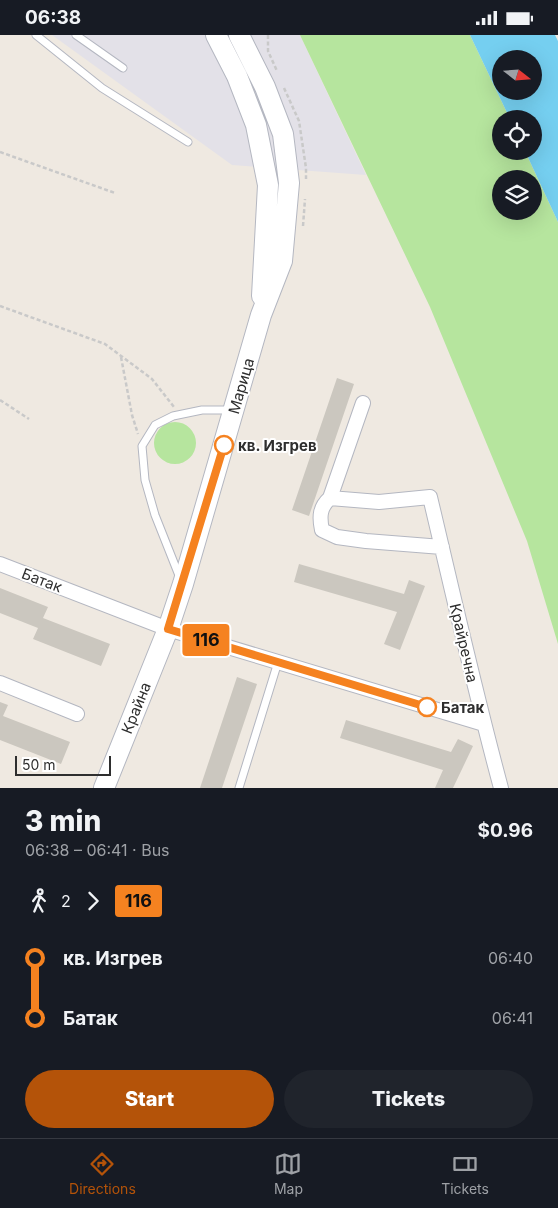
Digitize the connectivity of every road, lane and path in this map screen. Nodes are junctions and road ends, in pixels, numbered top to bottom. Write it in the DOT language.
graph roads {
  1 [pos="36,35"];
  2 [pos="76,35"];
  3 [pos="216,35"];
  4 [pos="239,35"];
  5 [pos="123,68"];
  6 [pos="188,142"];
  7 [pos="0,152"];
  8 [pos="115,193"];
  9 [pos="0,306"];
  10 [pos="261,315"];
  11 [pos="120,356"];
  12 [pos="0,400"];
  13 [pos="363,403"];
  14 [pos="234,411"];
  15 [pos="180,415"];
  16 [pos="29,419"];
  17 [pos="142,446"];
  18 [pos="330,498"];
  19 [pos="442,547"];
  20 [pos="0,564"];
  21 [pos="182,584"];
  22 [pos="168,629"];
  23 [pos="278,662"];
  24 [pos="0,683"];
  25 [pos="77,714"];
  26 [pos="484,724"];
  27 [pos="104,788"];
  28 [pos="239,788"];
  29 [pos="501,788"];
  1 -- 6 [label="lane"];
  2 -- 5 [label="lane"];
  3 -- 10 [label="street, Марица"];
  4 -- 10 [label="street, Марица"];
  7 -- 8 [label="path"];
  9 -- 11 [label="path"];
  10 -- 14 [label="street, Марица"];
  11 -- 15 [label="path"];
  11 -- 17 [label="path"];
  12 -- 16 [label="path"];
  13 -- 18 [label="street"];
  14 -- 15 [label="lane"];
  14 -- 21 [label="street, Марица"];
  15 -- 17 [label="lane"];
  17 -- 21 [label="lane"];
  18 -- 19 [label="street, Крайречна"];
  18 -- 19 [label="street"];
  19 -- 26 [label="street, Крайречна"];
  20 -- 22 [label="street, Батак"];
  21 -- 22 [label="street, Марица"];
  22 -- 23 [label="street, Батак"];
  22 -- 27 [label="street, Крайна"];
  23 -- 26 [label="street, Батак"];
  23 -- 28 [label="lane"];
  24 -- 25 [label="street"];
  26 -- 29 [label="street, Крайречна"];
}
